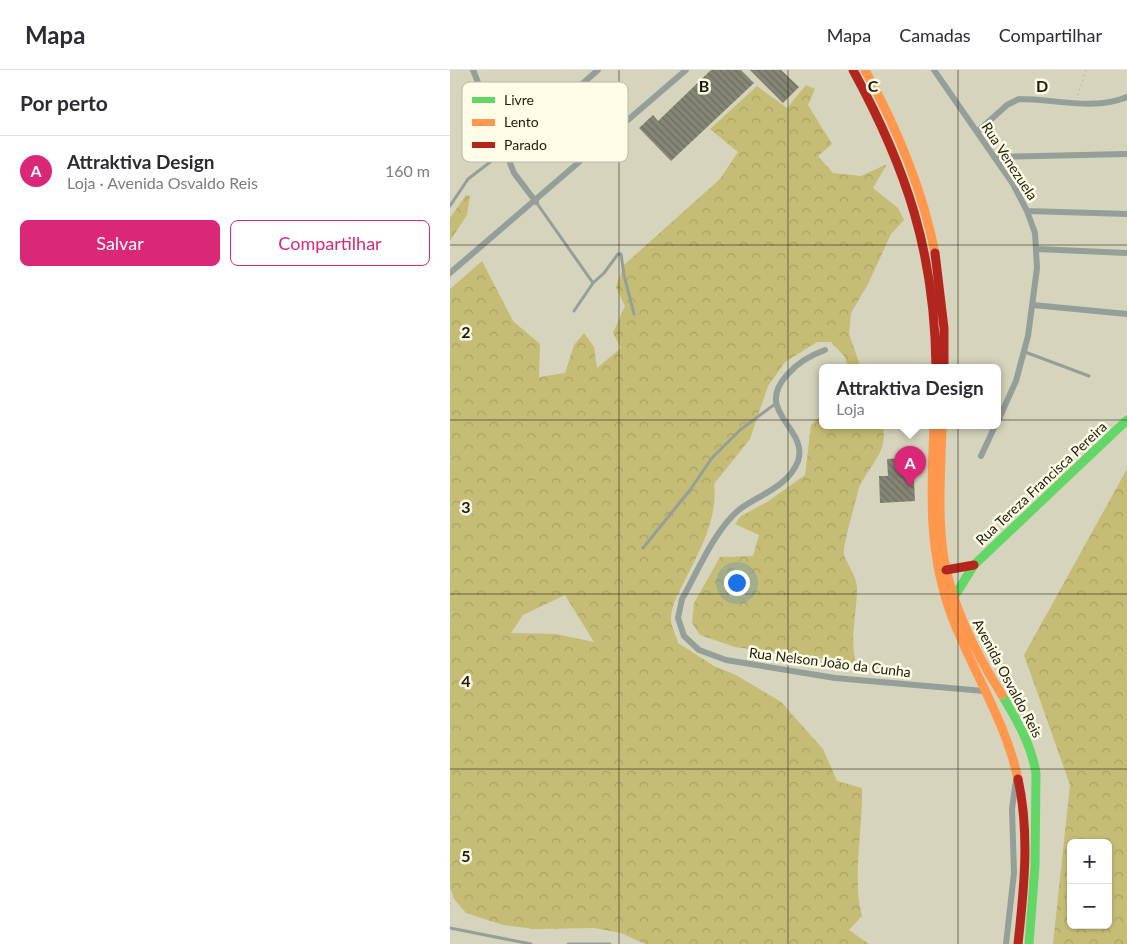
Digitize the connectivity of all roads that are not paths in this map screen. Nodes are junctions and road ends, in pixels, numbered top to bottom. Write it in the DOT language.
graph roads {
  1 [pos="598,70"];
  2 [pos="686,70"];
  3 [pos="853,70"];
  4 [pos="866,70"];
  5 [pos="934,70"];
  6 [pos="584,82"];
  7 [pos="1127,97"];
  8 [pos="628,121"];
  9 [pos="977,132"];
  10 [pos="1126,154"];
  11 [pos="994,157"];
  12 [pos="490,162"];
  13 [pos="510,162"];
  14 [pos="581,162"];
  15 [pos="536,202"];
  16 [pos="450,206"];
  17 [pos="1027,211"];
  18 [pos="1127,214"];
  19 [pos="1037,249"];
  20 [pos="1127,253"];
  21 [pos="450,273"];
  22 [pos="593,283"];
  23 [pos="1033,306"];
  24 [pos="574,312"];
  25 [pos="634,314"];
  26 [pos="1127,314"];
  27 [pos="825,350"];
  28 [pos="1024,352"];
  29 [pos="936,364"];
  30 [pos="944,364"];
  31 [pos="1089,376"];
  32 [pos="775,404"];
  33 [pos="1001,414"];
  34 [pos="1127,420"];
  35 [pos="934,429"];
  36 [pos="942,429"];
  37 [pos="994,429"];
  38 [pos="981,456"];
  39 [pos="643,548"];
  40 [pos="974,565"];
  41 [pos="946,570"];
  42 [pos="954,597"];
  43 [pos="984,691"];
  44 [pos="1017,779"];
  45 [pos="1032,915"];
  46 [pos="450,928"];
  47 [pos="531,944"];
  48 [pos="568,944"];
  49 [pos="610,944"];
  50 [pos="1006,944"];
  51 [pos="1018,944"];
  52 [pos="1029,944"];
  53 [pos="1035,944"];
  1 -- 6 [label="street"];
  2 -- 8 [label="street"];
  3 -- 29 [label="main road"];
  4 -- 30 [label="main road"];
  5 -- 9 [label="street, Rua Venezuela"];
  7 -- 9 [label="street"];
  9 -- 11 [label="street, Rua Venezuela"];
  10 -- 11 [label="street"];
  11 -- 17 [label="street, Rua Venezuela"];
  12 -- 16 [label="lane"];
  13 -- 15 [label="street"];
  14 -- 15 [label="street"];
  15 -- 21 [label="street"];
  15 -- 22 [label="lane"];
  17 -- 18 [label="street"];
  17 -- 19 [label="street, Rua Venezuela"];
  19 -- 20 [label="street"];
  19 -- 23 [label="street, Rua Venezuela"];
  22 -- 24 [label="lane"];
  22 -- 25 [label="lane"];
  23 -- 26 [label="street"];
  23 -- 28 [label="street, Rua Venezuela"];
  27 -- 32 [label="street"];
  28 -- 31 [label="lane"];
  28 -- 33 [label="street, Rua Venezuela"];
  32 -- 39 [label="lane"];
  32 -- 43 [label="street, Rua Nelson João da Cunha"];
  34 -- 40 [label="main road, Rua Tereza Francisca Pereira"];
  35 -- 43 [label="main road, Avenida Osvaldo Reis"];
  36 -- 41 [label="main road, Avenida Osvaldo Reis"];
  37 -- 38 [label="street"];
  40 -- 41 [label="main road, Rua Tereza Francisca Pereira"];
  40 -- 42 [label="main road, Rua Tereza Francisca Pereira"];
  41 -- 42 [label="main road, Avenida Osvaldo Reis"];
  42 -- 45 [label="main road, Avenida Osvaldo Reis"];
  43 -- 44 [label="main road, Avenida Osvaldo Reis"];
  44 -- 50 [label="street"];
  44 -- 51 [label="main road, Avenida Osvaldo Reis"];
  45 -- 52 [label="main road, Avenida Osvaldo Reis"];
  45 -- 53 [label="main road"];
  46 -- 47 [label="lane"];
  48 -- 49 [label="lane"];
}
